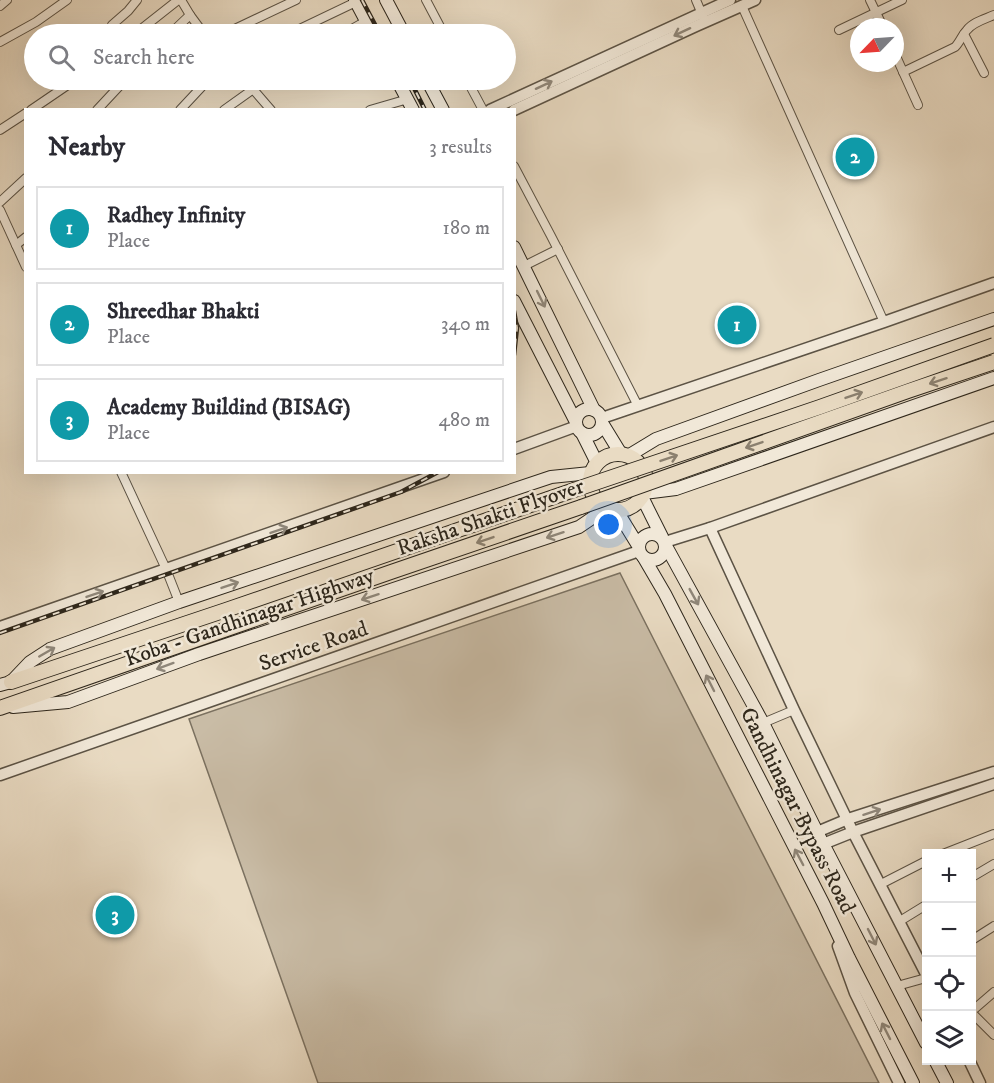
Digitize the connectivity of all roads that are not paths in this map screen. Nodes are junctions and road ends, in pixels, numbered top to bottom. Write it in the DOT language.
graph roads {
  1 [pos="7,0"];
  2 [pos="67,0"];
  3 [pos="137,0"];
  4 [pos="180,0"];
  5 [pos="296,0"];
  6 [pos="386,0"];
  7 [pos="426,0"];
  8 [pos="696,0"];
  9 [pos="730,0"];
  10 [pos="755,0"];
  11 [pos="870,0"];
  12 [pos="902,0"];
  13 [pos="355,1"];
  14 [pos="56,3"];
  15 [pos="0,6"];
  16 [pos="742,6"];
  17 [pos="876,12"];
  18 [pos="190,15"];
  19 [pos="994,15"];
  20 [pos="704,17"];
  21 [pos="879,18"];
  22 [pos="366,21"];
  23 [pos="32,24"];
  24 [pos="113,24"];
  25 [pos="148,24"];
  26 [pos="181,24"];
  27 [pos="197,24"];
  28 [pos="245,24"];
  29 [pos="309,24"];
  30 [pos="361,24"];
  31 [pos="368,24"];
  32 [pos="399,24"];
  33 [pos="439,24"];
  34 [pos="24,29"];
  35 [pos="839,30"];
  36 [pos="964,34"];
  37 [pos="0,42"];
  38 [pos="903,72"];
  39 [pos="904,72"];
  40 [pos="984,73"];
  41 [pos="60,90"];
  42 [pos="116,90"];
  43 [pos="199,90"];
  44 [pos="250,90"];
  45 [pos="255,90"];
  46 [pos="402,90"];
  47 [pos="432,90"];
  48 [pos="472,90"];
  49 [pos="410,104"];
  50 [pos="918,105"];
  51 [pos="34,108"];
  52 [pos="99,108"];
  53 [pos="182,108"];
  54 [pos="227,108"];
  55 [pos="269,108"];
  56 [pos="383,108"];
  57 [pos="442,108"];
  58 [pos="482,108"];
  59 [pos="495,108"];
  60 [pos="516,109"];
  61 [pos="24,114"];
  62 [pos="0,130"];
  63 [pos="516,170"];
  64 [pos="24,180"];
  65 [pos="0,202"];
  66 [pos="0,210"];
  67 [pos="3,225"];
  68 [pos="24,239"];
  69 [pos="16,245"];
  70 [pos="558,249"];
  71 [pos="516,251"];
  72 [pos="24,263"];
  73 [pos="524,266"];
  74 [pos="994,284"];
  75 [pos="516,306"];
  76 [pos="994,319"];
  77 [pos="884,322"];
  78 [pos="994,345"];
  79 [pos="994,362"];
  80 [pos="994,378"];
  81 [pos="638,406"];
  82 [pos="599,417"];
  83 [pos="578,427"];
  84 [pos="994,428"];
  85 [pos="516,448"];
  86 [pos="624,455"];
  87 [pos="594,468"];
  88 [pos="122,474"];
  89 [pos="438,474"];
  90 [pos="643,495"];
  91 [pos="612,510"];
  92 [pos="710,528"];
  93 [pos="664,542"];
  94 [pos="641,552"];
  95 [pos="166,569"];
  96 [pos="179,602"];
  97 [pos="0,627"];
  98 [pos="5,684"];
  99 [pos="0,708"];
  100 [pos="794,710"];
  101 [pos="763,723"];
  102 [pos="994,772"];
  103 [pos="0,775"];
  104 [pos="994,784"];
  105 [pos="848,819"];
  106 [pos="817,832"];
  107 [pos="854,832"];
  108 [pos="994,834"];
  109 [pos="823,844"];
  110 [pos="956,849"];
  111 [pos="922,864"];
  112 [pos="994,864"];
  113 [pos="976,875"];
  114 [pos="881,884"];
  115 [pos="823,903"];
  116 [pos="922,907"];
  117 [pos="900,921"];
  118 [pos="994,926"];
  119 [pos="976,937"];
  120 [pos="922,964"];
  121 [pos="922,974"];
  122 [pos="897,986"];
  123 [pos="994,992"];
  124 [pos="973,1011"];
  125 [pos="976,1016"];
  126 [pos="922,1034"];
  127 [pos="994,1035"];
  128 [pos="938,1065"];
  129 [pos="971,1065"];
  130 [pos="899,1083"];
  131 [pos="913,1083"];
  132 [pos="947,1083"];
  133 [pos="980,1083"];
  1 -- 15 [label="street"];
  2 -- 14 [label="street"];
  3 -- 24 [label="street"];
  4 -- 18 [label="street"];
  4 -- 25 [label="street"];
  5 -- 28 [label="street"];
  6 -- 32 [label="main road"];
  7 -- 33 [label="street"];
  8 -- 20 [label="street"];
  9 -- 20 [label="street"];
  10 -- 16 [label="street"];
  11 -- 17 [label="street"];
  12 -- 17 [label="street"];
  13 -- 22 [label="main road"];
  13 -- 29 [label="street"];
  14 -- 23 [label="street"];
  16 -- 20 [label="street"];
  16 -- 77 [label="street"];
  17 -- 21 [label="street"];
  17 -- 35 [label="street"];
  18 -- 26 [label="street"];
  18 -- 27 [label="street"];
  19 -- 36 [label="street"];
  59 -- 20 [label="street, one-way"];
  20 -- 60 [label="street, one-way"];
  22 -- 30 [label="street"];
  22 -- 31 [label="main road"];
  34 -- 37 [label="street"];
  36 -- 39 [label="street"];
  36 -- 40 [label="street"];
  38 -- 50 [label="street"];
  41 -- 51 [label="street"];
  42 -- 52 [label="street"];
  43 -- 53 [label="street"];
  44 -- 54 [label="street"];
  45 -- 55 [label="street"];
  46 -- 49 [label="main road"];
  47 -- 57 [label="main road"];
  48 -- 58 [label="street"];
  49 -- 56 [label="street"];
  61 -- 62 [label="street"];
  63 -- 70 [label="street"];
  64 -- 65 [label="street"];
  66 -- 67 [label="street"];
  67 -- 69 [label="street"];
  68 -- 69 [label="street"];
  69 -- 72 [label="street"];
  70 -- 73 [label="street"];
  70 -- 81 [label="street"];
  71 -- 73 [label="main road"];
  73 -- 82 [label="main road, one-way"];
  74 -- 77 [label="street"];
  75 -- 83 [label="main road"];
  76 -- 86 [label="main road"];
  77 -- 81 [label="street"];
  98 -- 78 [label="main road, Raksha Shakti Flyover, one-way, bridge"];
  79 -- 99 [label="main road, Raksha Shakti Flyover, one-way, bridge"];
  80 -- 90 [label="main road"];
  81 -- 82 [label="street"];
  82 -- 83 [label="main road"];
  82 -- 83 [label="main road"];
  82 -- 86 [label="main road"];
  83 -- 85 [label="street"];
  83 -- 87 [label="main road"];
  84 -- 92 [label="street"];
  86 -- 87 [label="main road"];
  86 -- 90 [label="main road"];
  87 -- 91 [label="main road"];
  96 -- 87 [label="main road, Koba - Gandhinagar Highway, one-way"];
  88 -- 95 [label="street"];
  95 -- 89 [label="street, one-way"];
  90 -- 91 [label="main road"];
  90 -- 93 [label="main road, Gandhinagar Bypass Road"];
  91 -- 94 [label="main road, Gandhinagar Bypass Road"];
  91 -- 99 [label="main road, Koba - Gandhinagar Highway, one-way"];
  92 -- 93 [label="street"];
  92 -- 100 [label="street"];
  93 -- 94 [label="main road"];
  93 -- 94 [label="main road"];
  93 -- 101 [label="main road, Gandhinagar Bypass Road, one-way"];
  94 -- 103 [label="street, Service Road"];
  115 -- 94 [label="main road, Gandhinagar Bypass Road, one-way"];
  95 -- 96 [label="street"];
  97 -- 95 [label="street, one-way"];
  98 -- 96 [label="main road, Koba - Gandhinagar Highway, one-way"];
  100 -- 101 [label="street"];
  100 -- 105 [label="street"];
  101 -- 106 [label="main road, Gandhinagar Bypass Road"];
  105 -- 102 [label="street, one-way"];
  104 -- 107 [label="street"];
  105 -- 106 [label="street"];
  105 -- 107 [label="street"];
  106 -- 109 [label="main road, Gandhinagar Bypass Road"];
  107 -- 109 [label="street"];
  107 -- 114 [label="street"];
  108 -- 110 [label="street"];
  109 -- 122 [label="main road, Gandhinagar Bypass Road, one-way"];
  111 -- 114 [label="street"];
  112 -- 113 [label="street"];
  114 -- 117 [label="street"];
  115 -- 130 [label="street"];
  131 -- 115 [label="main road, Gandhinagar Bypass Road, one-way"];
  116 -- 117 [label="street"];
  117 -- 120 [label="street"];
  118 -- 119 [label="street"];
  121 -- 122 [label="street"];
  122 -- 126 [label="main road, Gandhinagar Bypass Road"];
  123 -- 124 [label="street"];
  125 -- 127 [label="street"];
  128 -- 132 [label="main road"];
  129 -- 133 [label="street"];
}
